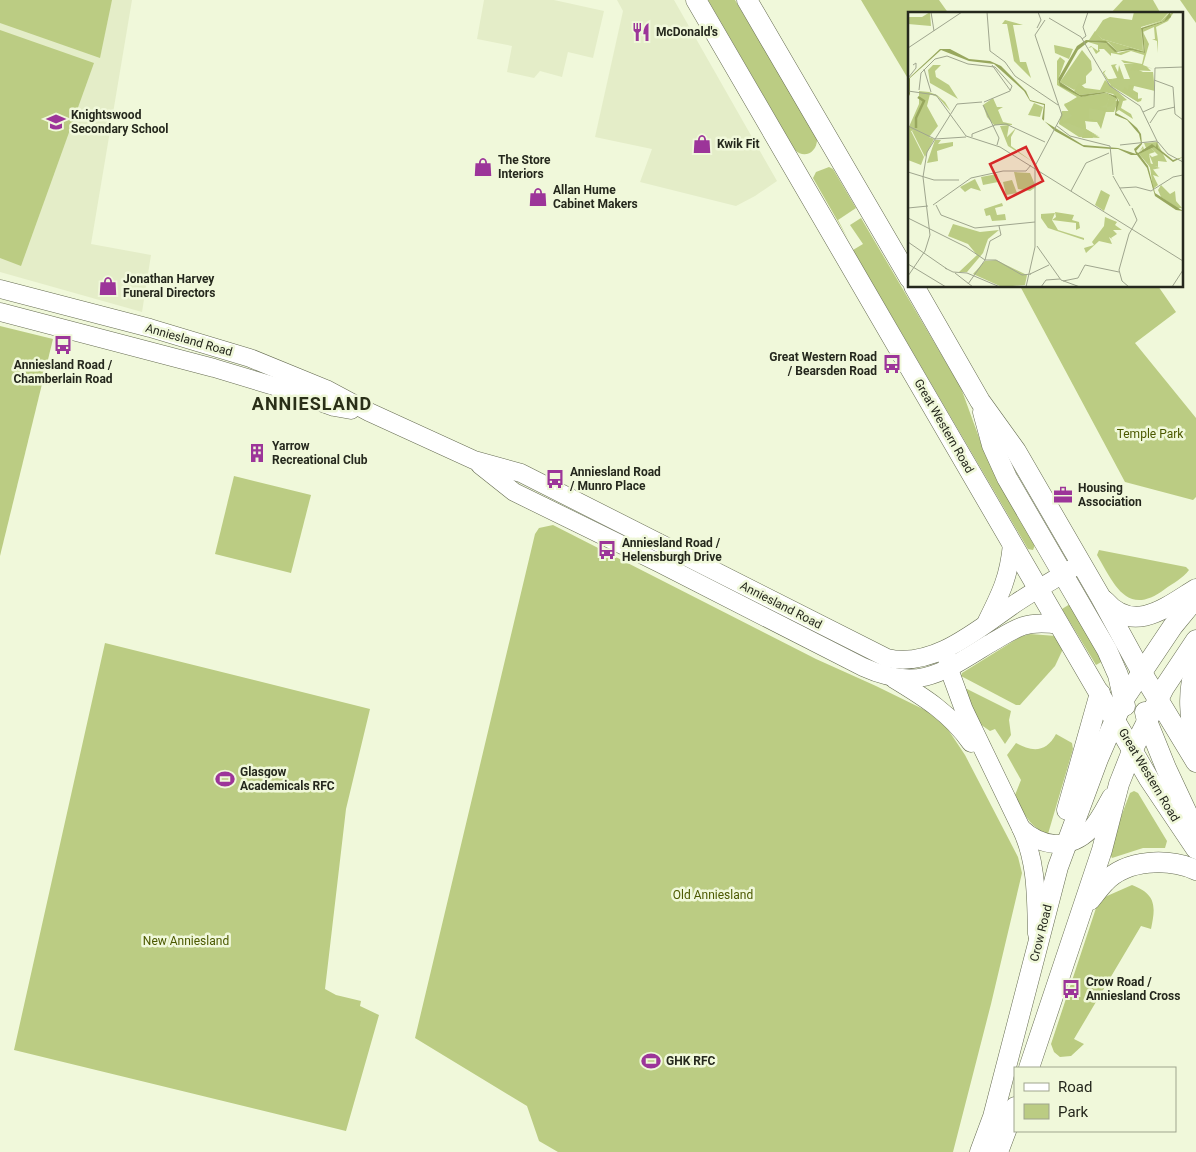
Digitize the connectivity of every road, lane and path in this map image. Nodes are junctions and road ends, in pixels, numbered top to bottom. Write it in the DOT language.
graph roads {
  1 [pos="696,0"];
  2 [pos="747,0"];
  3 [pos="908,276"];
  4 [pos="915,288"];
  5 [pos="0,289"];
  6 [pos="0,312"];
  7 [pos="980,401"];
  8 [pos="369,412"];
  9 [pos="474,460"];
  10 [pos="1012,544"];
  11 [pos="1081,563"];
  12 [pos="1063,574"];
  13 [pos="1196,588"];
  14 [pos="1039,589"];
  15 [pos="1100,596"];
  16 [pos="1196,598"];
  17 [pos="986,623"];
  18 [pos="1060,625"];
  19 [pos="1196,640"];
  20 [pos="946,649"];
  21 [pos="1196,667"];
  22 [pos="949,669"];
  23 [pos="1142,672"];
  24 [pos="891,678"];
  25 [pos="1100,693"];
  26 [pos="1124,699"];
  27 [pos="1158,700"];
  28 [pos="1115,719"];
  29 [pos="1147,721"];
  30 [pos="1132,751"];
  31 [pos="1196,756"];
  32 [pos="1196,762"];
  33 [pos="996,780"];
  34 [pos="1119,784"];
  35 [pos="1021,828"];
  36 [pos="1196,832"];
  37 [pos="1064,845"];
  38 [pos="1196,849"];
  39 [pos="1196,870"];
  40 [pos="1080,915"];
  41 [pos="1038,942"];
  42 [pos="1029,1067"];
  43 [pos="1014,1109"];
  44 [pos="980,1152"];
  45 [pos="998,1152"];
  1 -- 10 [label="main road, Great Western Road"];
  2 -- 3 [label="main road"];
  4 -- 7 [label="main road"];
  5 -- 8 [label="street, Anniesland Road"];
  6 -- 8 [label="street, Anniesland Road"];
  7 -- 11 [label="main road"];
  7 -- 12 [label="main road"];
  8 -- 9 [label="street, Anniesland Road"];
  9 -- 20 [label="street, Anniesland Road"];
  9 -- 24 [label="street, Anniesland Road"];
  10 -- 14 [label="main road, Great Western Road"];
  10 -- 17 [label="street"];
  11 -- 12 [label="street, Anniesland Road"];
  11 -- 15 [label="main road"];
  12 -- 14 [label="street, Anniesland Road"];
  12 -- 26 [label="main road"];
  13 -- 15 [label="main road"];
  14 -- 17 [label="street, Anniesland Road"];
  14 -- 18 [label="main road, Great Western Road"];
  15 -- 23 [label="main road"];
  16 -- 23 [label="main road, Crow Road"];
  17 -- 20 [label="street, Anniesland Road"];
  18 -- 22 [label="street, Anniesland Road"];
  18 -- 25 [label="main road, Great Western Road"];
  19 -- 27 [label="main road"];
  20 -- 22 [label="street"];
  21 -- 31 [label="main road"];
  22 -- 24 [label="street, Anniesland Road"];
  22 -- 33 [label="street"];
  23 -- 26 [label="main road, Crow Road"];
  23 -- 27 [label="main road"];
  23 -- 29 [label="main road"];
  24 -- 33 [label="street, Anniesland Road"];
  25 -- 28 [label="main road, Great Western Road"];
  25 -- 37 [label="main road"];
  26 -- 28 [label="main road, Crow Road"];
  26 -- 30 [label="main road"];
  27 -- 29 [label="main road"];
  27 -- 32 [label="main road"];
  28 -- 30 [label="main road, Great Western Road"];
  28 -- 37 [label="main road, Crow Road"];
  29 -- 30 [label="main road"];
  29 -- 36 [label="main road"];
  30 -- 34 [label="main road"];
  30 -- 38 [label="main road, Great Western Road"];
  33 -- 35 [label="street"];
  34 -- 37 [label="street"];
  34 -- 40 [label="main road"];
  35 -- 37 [label="street"];
  35 -- 41 [label="street"];
  37 -- 41 [label="main road, Crow Road"];
  39 -- 40 [label="main road"];
  40 -- 42 [label="main road"];
  41 -- 44 [label="main road, Crow Road"];
  43 -- 45 [label="main road"];
}
